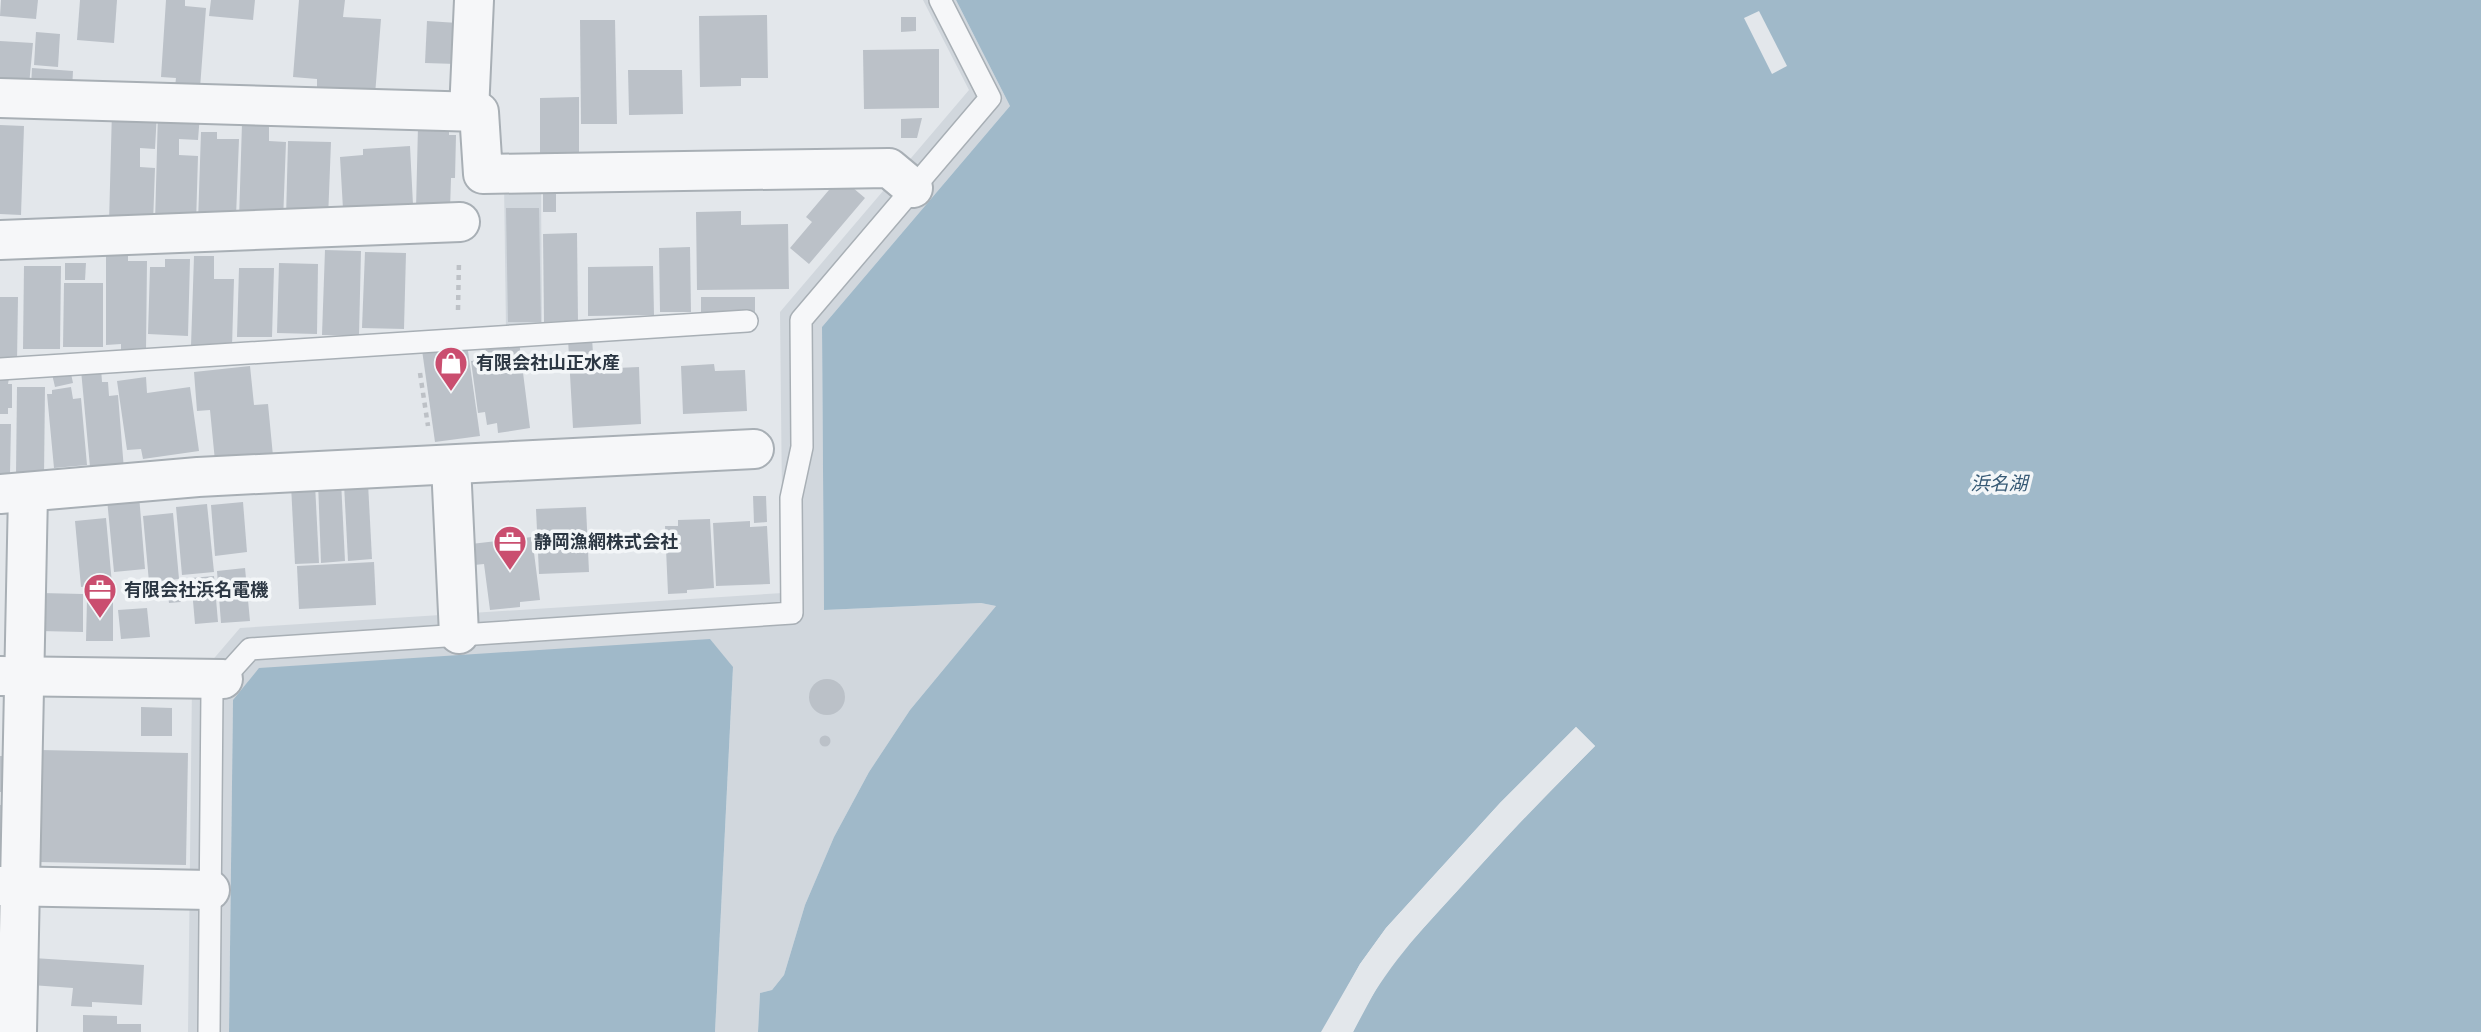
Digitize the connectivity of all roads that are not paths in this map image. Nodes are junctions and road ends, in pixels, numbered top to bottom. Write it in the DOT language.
graph roads {
  1 [pos="474,0"];
  2 [pos="940,0"];
  3 [pos="0,98"];
  4 [pos="469,112"];
  5 [pos="913,188"];
  6 [pos="460,222"];
  7 [pos="0,240"];
  8 [pos="747,321"];
  9 [pos="0,369"];
  10 [pos="754,449"];
  11 [pos="442,465"];
  12 [pos="14,494"];
  13 [pos="459,634"];
  14 [pos="12,676"];
  15 [pos="223,679"];
  16 [pos="10,886"];
  17 [pos="210,890"];
  18 [pos="17,1032"];
  19 [pos="209,1032"];
  1 -- 4 [label="street"];
  2 -- 5 [label="lane"];
  3 -- 4 [label="street"];
  4 -- 5 [label="street"];
  5 -- 13 [label="lane"];
  6 -- 7 [label="street"];
  8 -- 9 [label="lane"];
  10 -- 11 [label="street"];
  11 -- 12 [label="street"];
  11 -- 13 [label="street"];
  12 -- 14 [label="street"];
  13 -- 15 [label="lane"];
  14 -- 15 [label="street"];
  14 -- 16 [label="street"];
  15 -- 17 [label="lane"];
  16 -- 17 [label="street"];
  16 -- 18 [label="street"];
  17 -- 19 [label="lane"];
}
